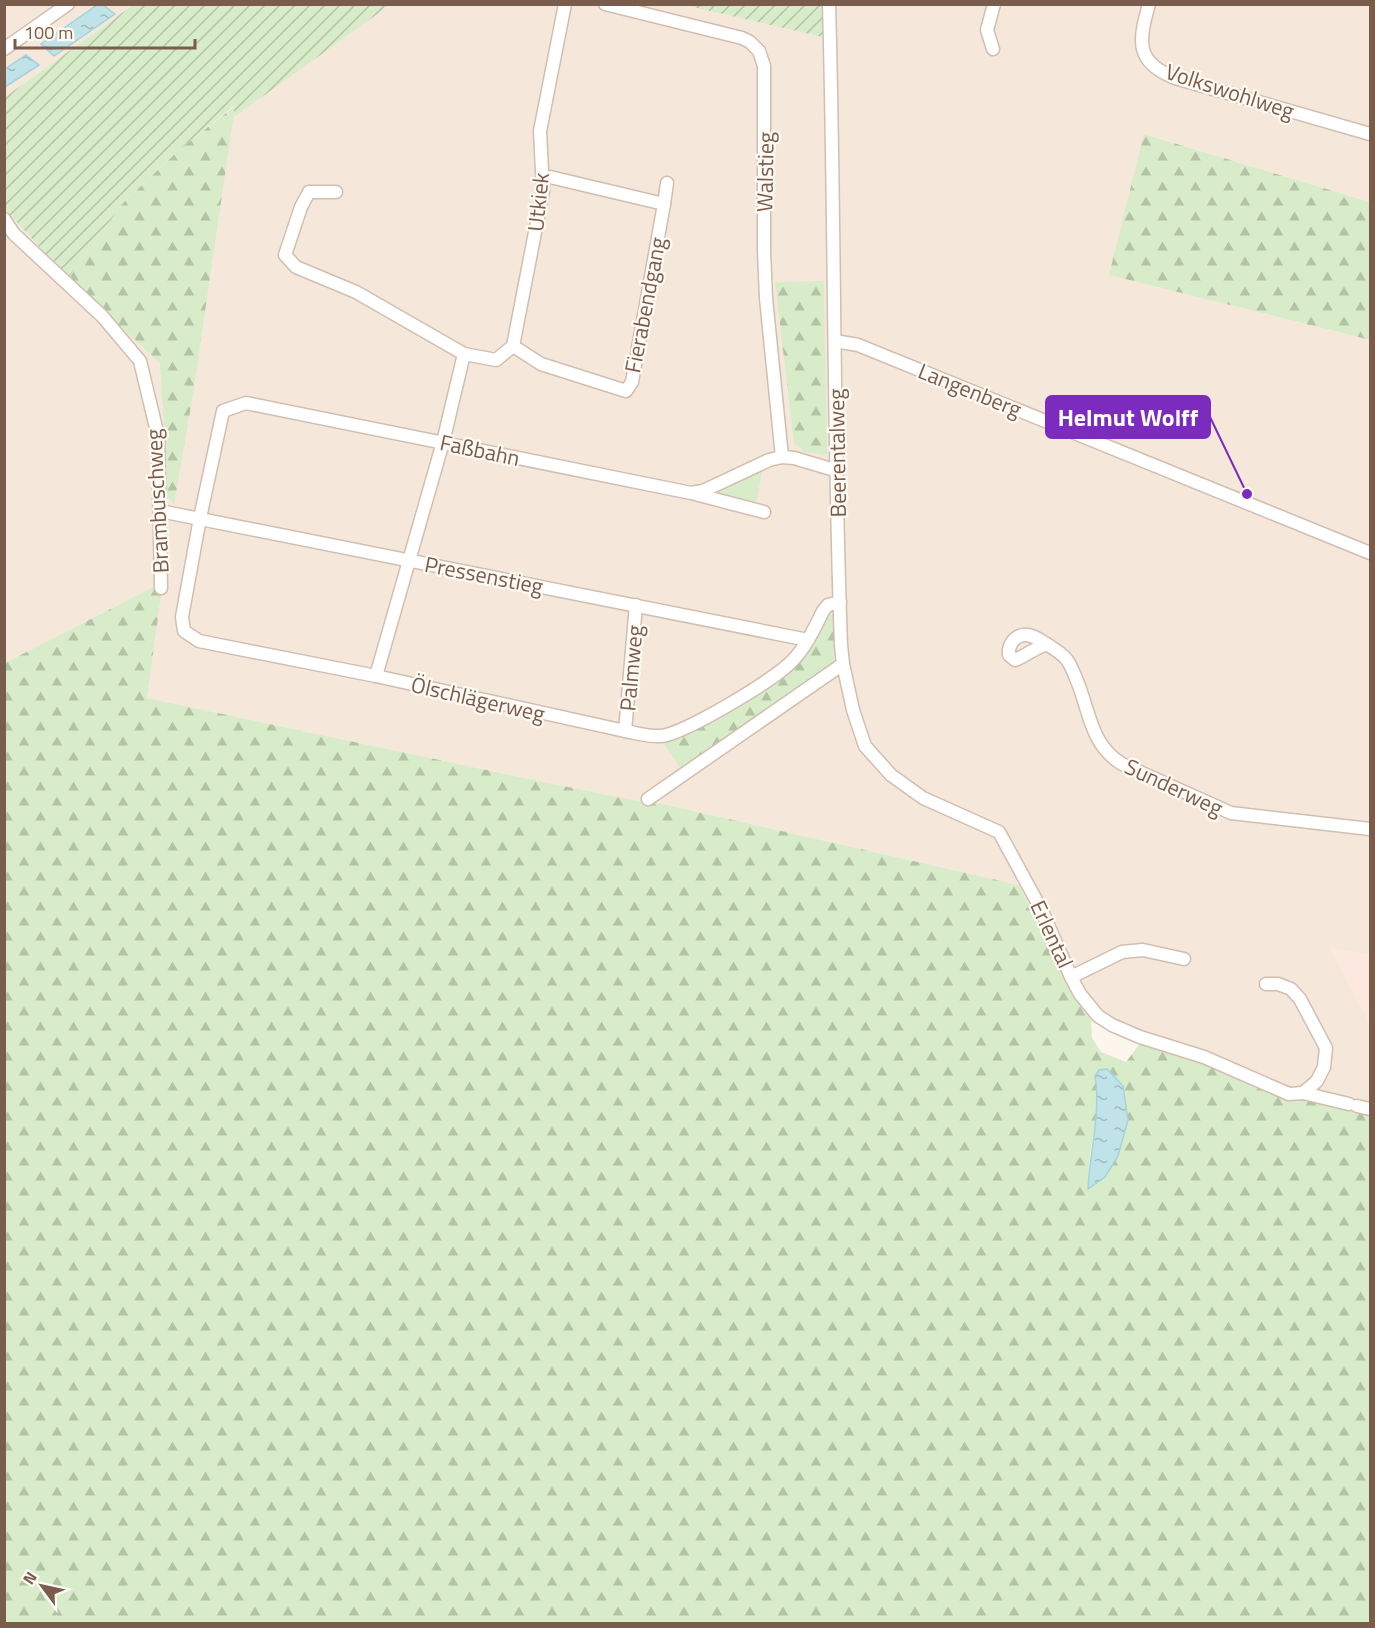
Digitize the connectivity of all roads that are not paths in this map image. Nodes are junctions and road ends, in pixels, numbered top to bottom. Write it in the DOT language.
graph roads {
  1 [pos="68,4"];
  2 [pos="565,4"];
  3 [pos="604,4"];
  4 [pos="829,4"];
  5 [pos="994,4"];
  6 [pos="1149,4"];
  7 [pos="4,49"];
  8 [pos="993,49"];
  9 [pos="1371,134"];
  10 [pos="544,178"];
  11 [pos="667,183"];
  12 [pos="336,192"];
  13 [pos="664,204"];
  14 [pos="4,219"];
  15 [pos="835,341"];
  16 [pos="513,346"];
  17 [pos="464,354"];
  18 [pos="443,442"];
  19 [pos="782,457"];
  20 [pos="838,471"];
  21 [pos="691,493"];
  22 [pos="160,512"];
  23 [pos="764,512"];
  24 [pos="200,518"];
  25 [pos="1371,553"];
  26 [pos="409,560"];
  27 [pos="161,588"];
  28 [pos="840,602"];
  29 [pos="636,605"];
  30 [pos="808,640"];
  31 [pos="1047,644"];
  32 [pos="843,664"];
  33 [pos="376,676"];
  34 [pos="625,731"];
  35 [pos="648,799"];
  36 [pos="1371,829"];
  37 [pos="1184,959"];
  38 [pos="1071,977"];
  39 [pos="1266,984"];
  40 [pos="1303,1093"];
  41 [pos="1371,1109"];
  1 -- 7 [label="street"];
  2 -- 10 [label="street, Utkiek"];
  3 -- 19 [label="street, Walstieg"];
  4 -- 15 [label="street, Beerentalweg"];
  5 -- 8 [label="street"];
  6 -- 9 [label="street, Volkswohlweg"];
  10 -- 13 [label="street"];
  10 -- 16 [label="street, Utkiek"];
  11 -- 13 [label="street"];
  12 -- 17 [label="street"];
  13 -- 16 [label="street, Fierabendgang"];
  14 -- 22 [label="street, Brambuschweg"];
  15 -- 20 [label="street, Beerentalweg"];
  15 -- 25 [label="street, Langenberg"];
  16 -- 17 [label="street"];
  17 -- 18 [label="street"];
  18 -- 21 [label="street, Faßbahn"];
  18 -- 24 [label="street, Faßbahn"];
  18 -- 26 [label="street"];
  19 -- 20 [label="street"];
  19 -- 21 [label="street"];
  20 -- 28 [label="street, Beerentalweg"];
  21 -- 23 [label="street, Faßbahn"];
  22 -- 24 [label="street, Pressenstieg"];
  22 -- 27 [label="street, Brambuschweg"];
  24 -- 26 [label="street, Pressenstieg"];
  24 -- 33 [label="street, Ölschlägerweg"];
  26 -- 29 [label="street, Pressenstieg"];
  26 -- 33 [label="street"];
  28 -- 30 [label="street, Ölschlägerweg"];
  28 -- 32 [label="street, Beerentalweg"];
  29 -- 30 [label="street, Pressenstieg"];
  29 -- 34 [label="street, Palmweg"];
  30 -- 34 [label="street, Ölschlägerweg"];
  31 -- 36 [label="street, Sunderweg"];
  32 -- 35 [label="street"];
  32 -- 38 [label="street, Erlental"];
  33 -- 34 [label="street, Ölschlägerweg"];
  37 -- 38 [label="street"];
  38 -- 40 [label="street, Erlental"];
  39 -- 40 [label="street"];
  40 -- 41 [label="street, Erlental"];
}
